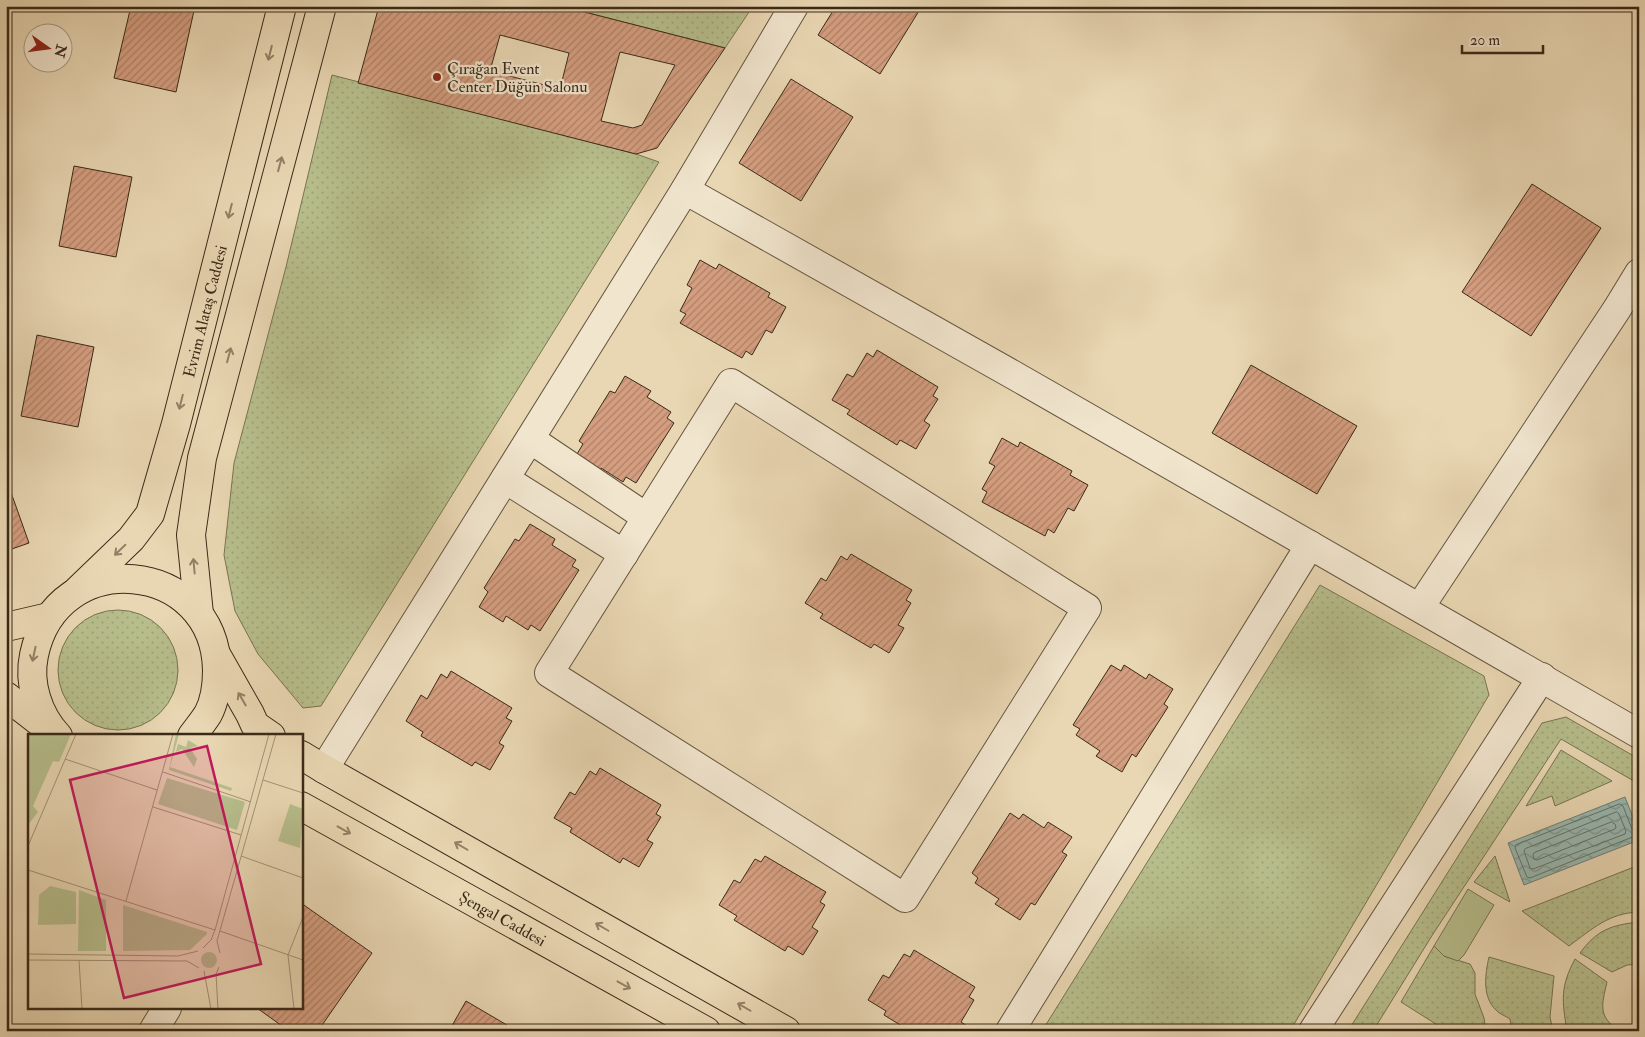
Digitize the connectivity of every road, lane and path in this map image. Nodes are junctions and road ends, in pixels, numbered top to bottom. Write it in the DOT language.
graph roads {
  1 [pos="282,6"];
  2 [pos="322,6"];
  3 [pos="794,6"];
  4 [pos="685,190"];
  5 [pos="1639,273"];
  6 [pos="530,439"];
  7 [pos="505,478"];
  8 [pos="646,517"];
  9 [pos="1310,545"];
  10 [pos="624,554"];
  11 [pos="78,590"];
  12 [pos="1420,608"];
  13 [pos="199,614"];
  14 [pos="49,617"];
  15 [pos="6,627"];
  16 [pos="217,655"];
  17 [pos="1542,677"];
  18 [pos="6,696"];
  19 [pos="56,734"];
  20 [pos="56,734"];
  21 [pos="193,734"];
  22 [pos="269,734"];
  23 [pos="1639,734"];
  24 [pos="312,762"];
  25 [pos="302,807"];
  26 [pos="166,1010"];
  27 [pos="152,1031"];
  28 [pos="706,1031"];
  29 [pos="786,1031"];
  30 [pos="1010,1031"];
  31 [pos="1313,1031"];
  1 -- 11 [label="main road, Evrim Alataş Caddesi, one-way"];
  13 -- 2 [label="main road, one-way"];
  3 -- 4 [label="street"];
  4 -- 6 [label="street"];
  4 -- 9 [label="street"];
  5 -- 12 [label="street"];
  6 -- 7 [label="street"];
  6 -- 8 [label="street"];
  7 -- 10 [label="street"];
  7 -- 24 [label="street"];
  8 -- 10 [label="street"];
  8 -- 10 [label="street"];
  9 -- 12 [label="street"];
  9 -- 30 [label="street"];
  11 -- 13 [label="main road"];
  11 -- 14 [label="main road"];
  12 -- 17 [label="street"];
  13 -- 16 [label="main road"];
  14 -- 15 [label="main road"];
  14 -- 19 [label="main road, one-way"];
  16 -- 21 [label="main road"];
  22 -- 16 [label="main road, one-way"];
  17 -- 23 [label="street"];
  17 -- 31 [label="street"];
  18 -- 20 [label="main road"];
  29 -- 24 [label="main road, one-way"];
  25 -- 28 [label="main road, Şengal Caddesi, one-way"];
  26 -- 27 [label="street"];
}
